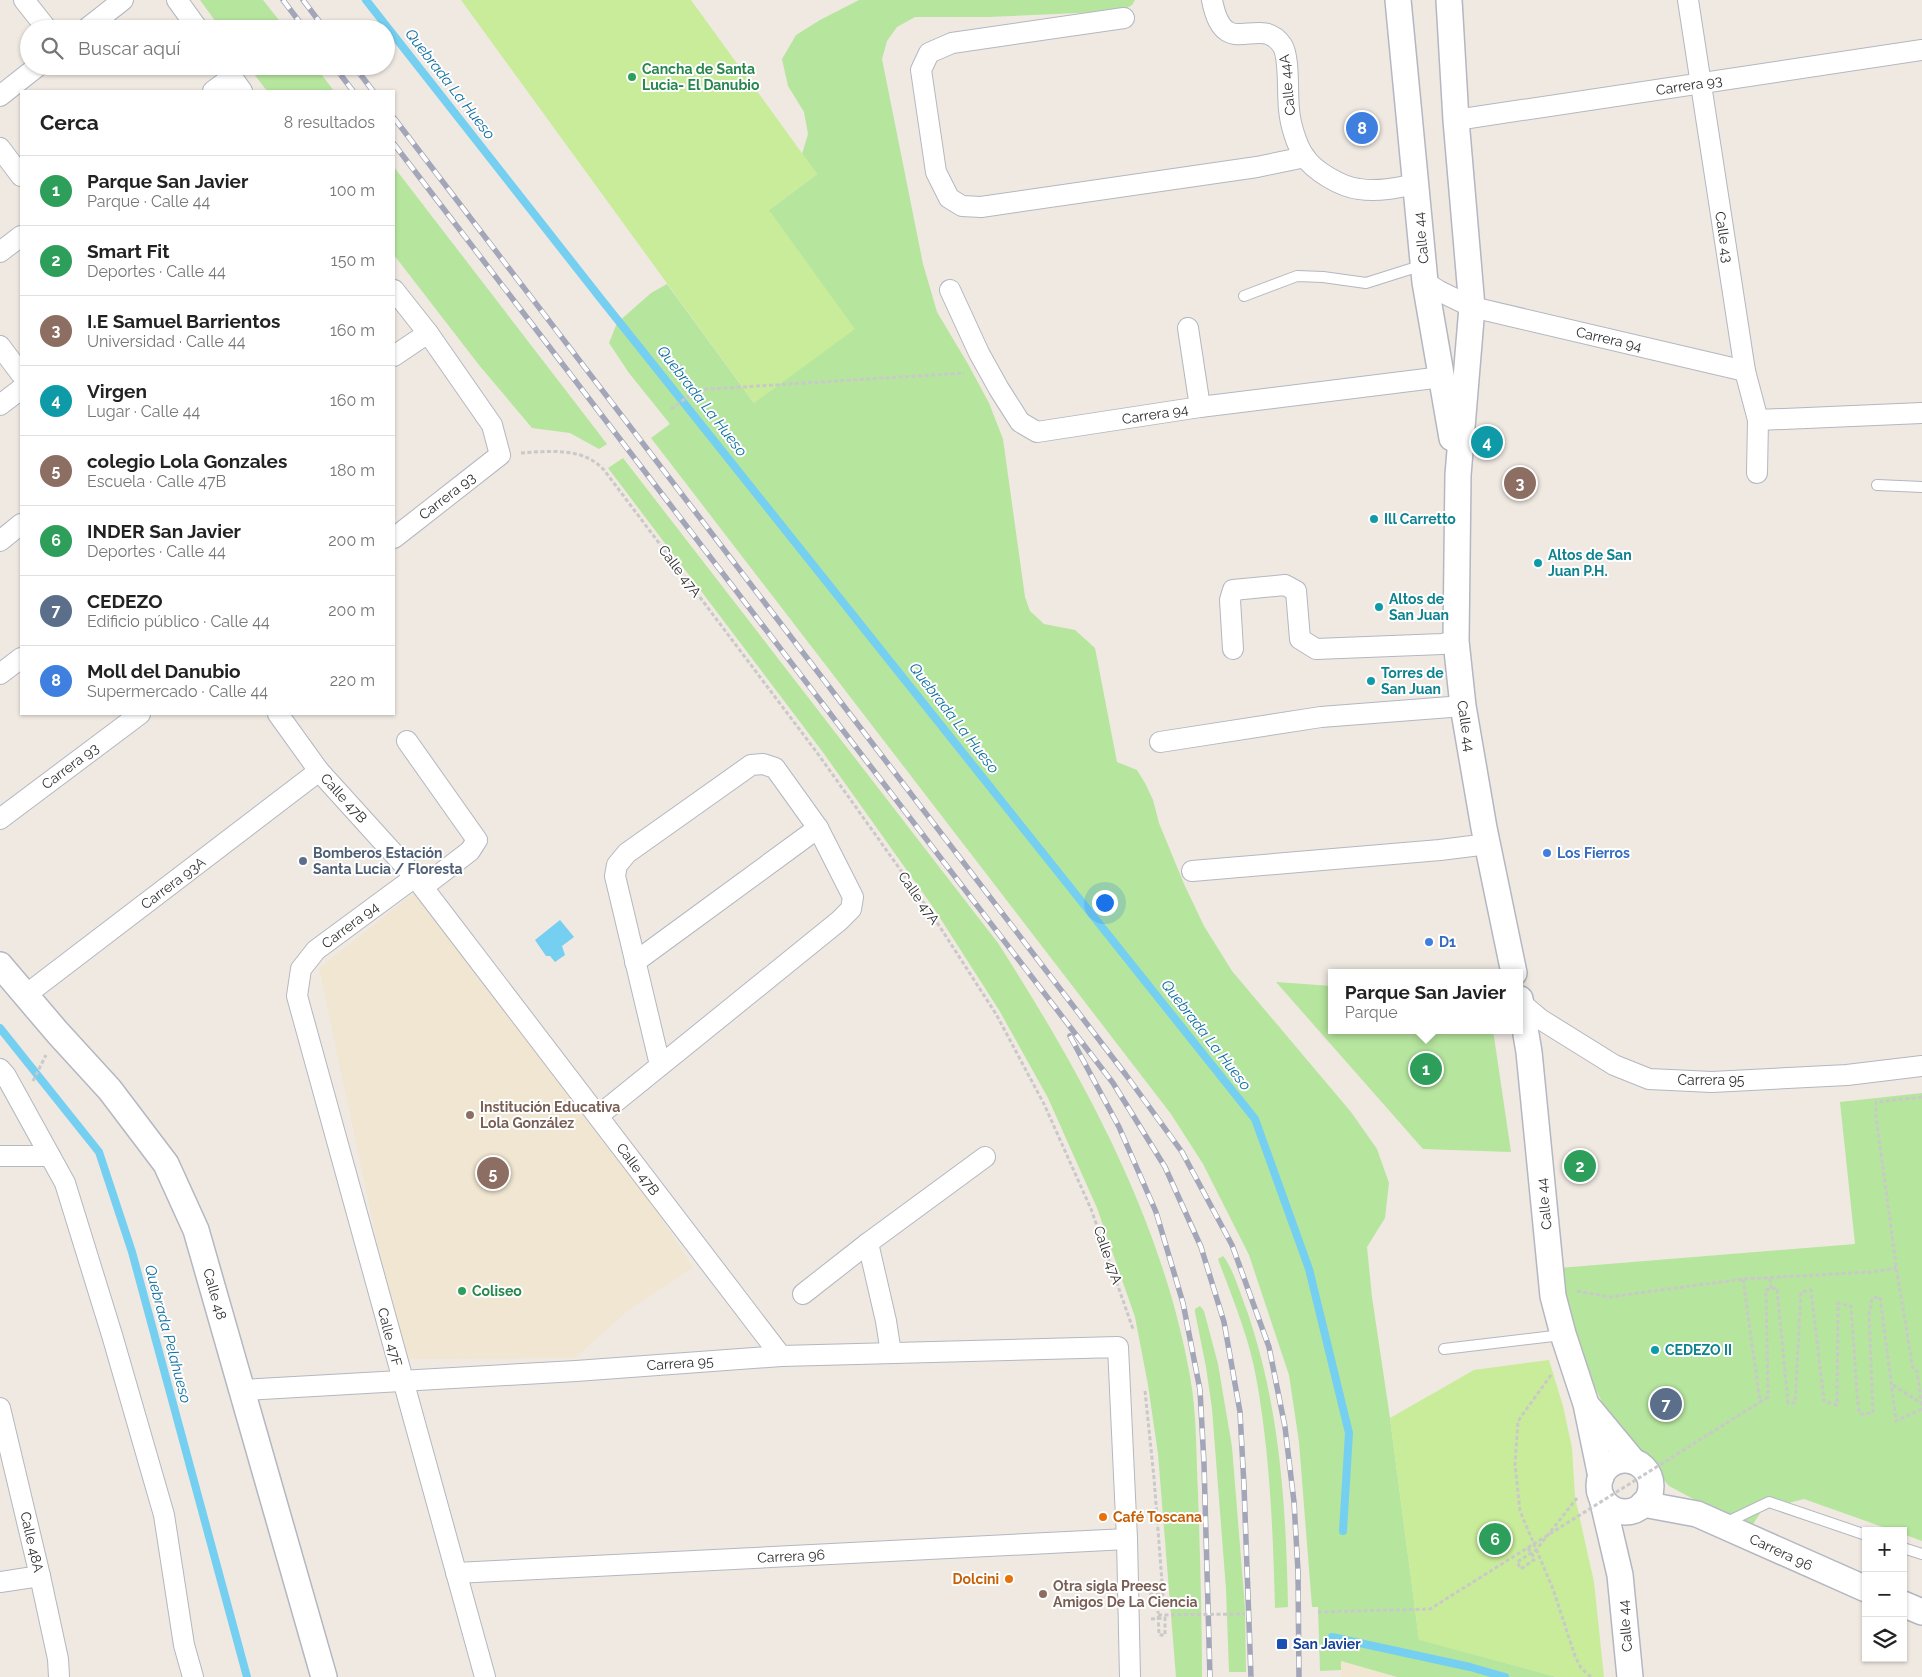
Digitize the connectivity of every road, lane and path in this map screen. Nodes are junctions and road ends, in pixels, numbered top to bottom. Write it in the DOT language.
graph roads {
  1 [pos="24,0"];
  2 [pos="123,0"];
  3 [pos="178,0"];
  4 [pos="1212,0"];
  5 [pos="1398,0"];
  6 [pos="1449,0"];
  7 [pos="1688,0"];
  8 [pos="1124,18"];
  9 [pos="40,20"];
  10 [pos="97,20"];
  11 [pos="192,20"];
  12 [pos="1922,50"];
  13 [pos="27,75"];
  14 [pos="233,78"];
  15 [pos="1701,83"];
  16 [pos="215,90"];
  17 [pos="0,96"];
  18 [pos="1456,120"];
  19 [pos="0,148"];
  20 [pos="1305,157"];
  21 [pos="20,175"];
  22 [pos="1416,184"];
  23 [pos="20,237"];
  24 [pos="0,252"];
  25 [pos="1425,273"];
  26 [pos="950,290"];
  27 [pos="395,291"];
  28 [pos="1244,296"];
  29 [pos="1472,307"];
  30 [pos="1188,328"];
  31 [pos="428,332"];
  32 [pos="0,346"];
  33 [pos="395,355"];
  34 [pos="989,371"];
  35 [pos="1745,371"];
  36 [pos="20,373"];
  37 [pos="1442,377"];
  38 [pos="20,390"];
  39 [pos="0,405"];
  40 [pos="1200,407"];
  41 [pos="671,410"];
  42 [pos="1922,413"];
  43 [pos="1758,420"];
  44 [pos="500,455"];
  45 [pos="1757,473"];
  46 [pos="1458,475"];
  47 [pos="1877,485"];
  48 [pos="1922,487"];
  49 [pos="20,525"];
  50 [pos="395,537"];
  51 [pos="0,541"];
  52 [pos="1456,641"];
  53 [pos="1233,649"];
  54 [pos="20,659"];
  55 [pos="0,674"];
  56 [pos="1462,706"];
  57 [pos="139,715"];
  58 [pos="279,715"];
  59 [pos="407,742"];
  60 [pos="1160,742"];
  61 [pos="319,771"];
  62 [pos="0,819"];
  63 [pos="818,828"];
  64 [pos="1488,844"];
  65 [pos="1192,871"];
  66 [pos="419,882"];
  67 [pos="635,962"];
  68 [pos="0,965"];
  69 [pos="1513,969"];
  70 [pos="27,994"];
  71 [pos="297,996"];
  72 [pos="1523,1004"];
  73 [pos="1523,1018"];
  74 [pos="57,1032"];
  75 [pos="660,1065"];
  76 [pos="1922,1066"];
  77 [pos="0,1069"];
  78 [pos="1922,1097"];
  79 [pos="22,1104"];
  80 [pos="598,1116"];
  81 [pos="0,1156"];
  82 [pos="50,1156"];
  83 [pos="985,1158"];
  84 [pos="868,1243"];
  85 [pos="1896,1268"];
  86 [pos="1770,1278"];
  87 [pos="1743,1279"];
  88 [pos="1771,1289"];
  89 [pos="1577,1291"];
  90 [pos="803,1294"];
  91 [pos="1564,1334"];
  92 [pos="1118,1347"];
  93 [pos="1444,1349"];
  94 [pos="890,1353"];
  95 [pos="780,1356"];
  96 [pos="1555,1370"];
  97 [pos="402,1381"];
  98 [pos="1892,1384"];
  99 [pos="1144,1389"];
  100 [pos="243,1390"];
  101 [pos="1760,1402"];
  102 [pos="1586,1404"];
  103 [pos="1922,1406"];
  104 [pos="1,1416"];
  105 [pos="1640,1468"];
  106 [pos="1594,1490"];
  107 [pos="1639,1508"];
  108 [pos="1696,1514"];
  109 [pos="1721,1524"];
  110 [pos="1862,1534"];
  111 [pos="1127,1539"];
  112 [pos="1528,1548"];
  113 [pos="1907,1549"];
  114 [pos="1536,1550"];
  115 [pos="1922,1554"];
  116 [pos="456,1573"];
  117 [pos="1620,1575"];
  118 [pos="40,1576"];
  119 [pos="0,1582"];
  120 [pos="1862,1587"];
  121 [pos="1148,1602"];
  122 [pos="1907,1606"];
  123 [pos="1148,1611"];
  124 [pos="1318,1612"];
  125 [pos="1922,1612"];
  126 [pos="1245,1614"];
  127 [pos="1165,1618"];
  128 [pos="1149,1619"];
  129 [pos="60,1677"];
  130 [pos="193,1677"];
  131 [pos="324,1677"];
  132 [pos="485,1677"];
  133 [pos="1130,1677"];
  134 [pos="1591,1677"];
  135 [pos="1630,1677"];
  1 -- 9 [label="street"];
  2 -- 10 [label="street"];
  3 -- 11 [label="street"];
  4 -- 20 [label="street, Calle 44A"];
  5 -- 22 [label="street, Calle 44"];
  6 -- 18 [label="street, Calle 44"];
  7 -- 15 [label="street, Calle 43"];
  8 -- 20 [label="street"];
  12 -- 15 [label="street, Carrera 93"];
  13 -- 17 [label="street"];
  14 -- 16 [label="street"];
  15 -- 18 [label="street, Carrera 93"];
  15 -- 35 [label="street, Calle 43"];
  18 -- 29 [label="street, Calle 44"];
  19 -- 21 [label="street"];
  20 -- 22 [label="street, Calle 44A"];
  22 -- 25 [label="street, Calle 44"];
  23 -- 24 [label="street"];
  25 -- 28 [label="lane"];
  25 -- 29 [label="street, Carrera 94"];
  25 -- 37 [label="street, Calle 44"];
  26 -- 34 [label="street, Carrera 94"];
  27 -- 31 [label="street"];
  29 -- 35 [label="street, Carrera 94"];
  29 -- 46 [label="street, Calle 44"];
  30 -- 40 [label="street"];
  31 -- 33 [label="street"];
  31 -- 44 [label="street"];
  32 -- 36 [label="street"];
  34 -- 40 [label="street, Carrera 94"];
  34 -- 41 [label="path"];
  35 -- 43 [label="street, Calle 43"];
  37 -- 40 [label="street, Carrera 94"];
  37 -- 46 [label="street, Calle 44"];
  38 -- 39 [label="street"];
  42 -- 43 [label="street"];
  43 -- 45 [label="street, Calle 43"];
  44 -- 50 [label="street, Carrera 93"];
  44 -- 92 [label="path, Calle 47A"];
  46 -- 52 [label="street, Calle 44"];
  47 -- 48 [label="lane"];
  49 -- 51 [label="street"];
  52 -- 53 [label="street"];
  52 -- 56 [label="street, Calle 44"];
  54 -- 55 [label="street"];
  56 -- 60 [label="street"];
  56 -- 64 [label="street, Calle 44"];
  57 -- 62 [label="street, Carrera 93"];
  58 -- 61 [label="street, Calle 47B"];
  59 -- 66 [label="street, Carrera 94"];
  61 -- 66 [label="street, Calle 47B"];
  61 -- 70 [label="street, Carrera 93A"];
  63 -- 67 [label="street"];
  63 -- 67 [label="street"];
  63 -- 75 [label="street"];
  64 -- 65 [label="street"];
  64 -- 69 [label="street, Calle 44"];
  66 -- 71 [label="street, Carrera 94"];
  66 -- 80 [label="street, Calle 47B"];
  67 -- 75 [label="street"];
  68 -- 70 [label="street, Calle 48"];
  70 -- 74 [label="street, Calle 48"];
  71 -- 97 [label="street, Calle 47F"];
  72 -- 76 [label="street, Carrera 95"];
  73 -- 91 [label="street, Calle 44"];
  74 -- 79 [label="path"];
  74 -- 100 [label="street, Calle 48"];
  75 -- 80 [label="street"];
  77 -- 79 [label="street"];
  78 -- 85 [label="path"];
  79 -- 82 [label="street"];
  80 -- 95 [label="street, Calle 47B"];
  81 -- 82 [label="street"];
  82 -- 130 [label="street"];
  83 -- 84 [label="street"];
  84 -- 90 [label="street"];
  84 -- 94 [label="street"];
  85 -- 86 [label="path"];
  85 -- 103 [label="path"];
  86 -- 87 [label="path"];
  86 -- 88 [label="path"];
  87 -- 89 [label="path"];
  87 -- 101 [label="path"];
  88 -- 98 [label="path"];
  88 -- 101 [label="path"];
  91 -- 93 [label="lane"];
  91 -- 102 [label="street, Calle 44"];
  92 -- 94 [label="street, Carrera 95"];
  92 -- 111 [label="street"];
  94 -- 95 [label="street, Carrera 95"];
  95 -- 97 [label="street, Carrera 95"];
  96 -- 114 [label="path"];
  97 -- 100 [label="street, Carrera 95"];
  97 -- 116 [label="street, Calle 47F"];
  98 -- 103 [label="path"];
  98 -- 103 [label="path"];
  99 -- 121 [label="path"];
  100 -- 131 [label="street, Calle 48"];
  101 -- 112 [label="path, bridge"];
  102 -- 105 [label="street, Calle 44"];
  102 -- 106 [label="street, Calle 44"];
  104 -- 118 [label="street, Calle 48A"];
  105 -- 106 [label="street"];
  105 -- 107 [label="street"];
  105 -- 108 [label="street, Carrera 96"];
  106 -- 107 [label="street"];
  106 -- 114 [label="path"];
  106 -- 117 [label="street, Calle 44"];
  107 -- 108 [label="street, Carrera 96"];
  107 -- 117 [label="street, Calle 44"];
  108 -- 109 [label="street, Carrera 96"];
  109 -- 110 [label="lane"];
  109 -- 120 [label="street, Carrera 96"];
  111 -- 116 [label="street, Carrera 96"];
  111 -- 133 [label="street"];
  112 -- 114 [label="path, bridge"];
  112 -- 124 [label="path, bridge"];
  113 -- 115 [label="lane"];
  114 -- 134 [label="path"];
  116 -- 132 [label="street, Calle 47F"];
  117 -- 135 [label="street, Calle 44"];
  118 -- 119 [label="street"];
  118 -- 129 [label="street, Calle 48A"];
  122 -- 125 [label="street"];
  123 -- 128 [label="path"];
  126 -- 127 [label="path, bridge"];
}
